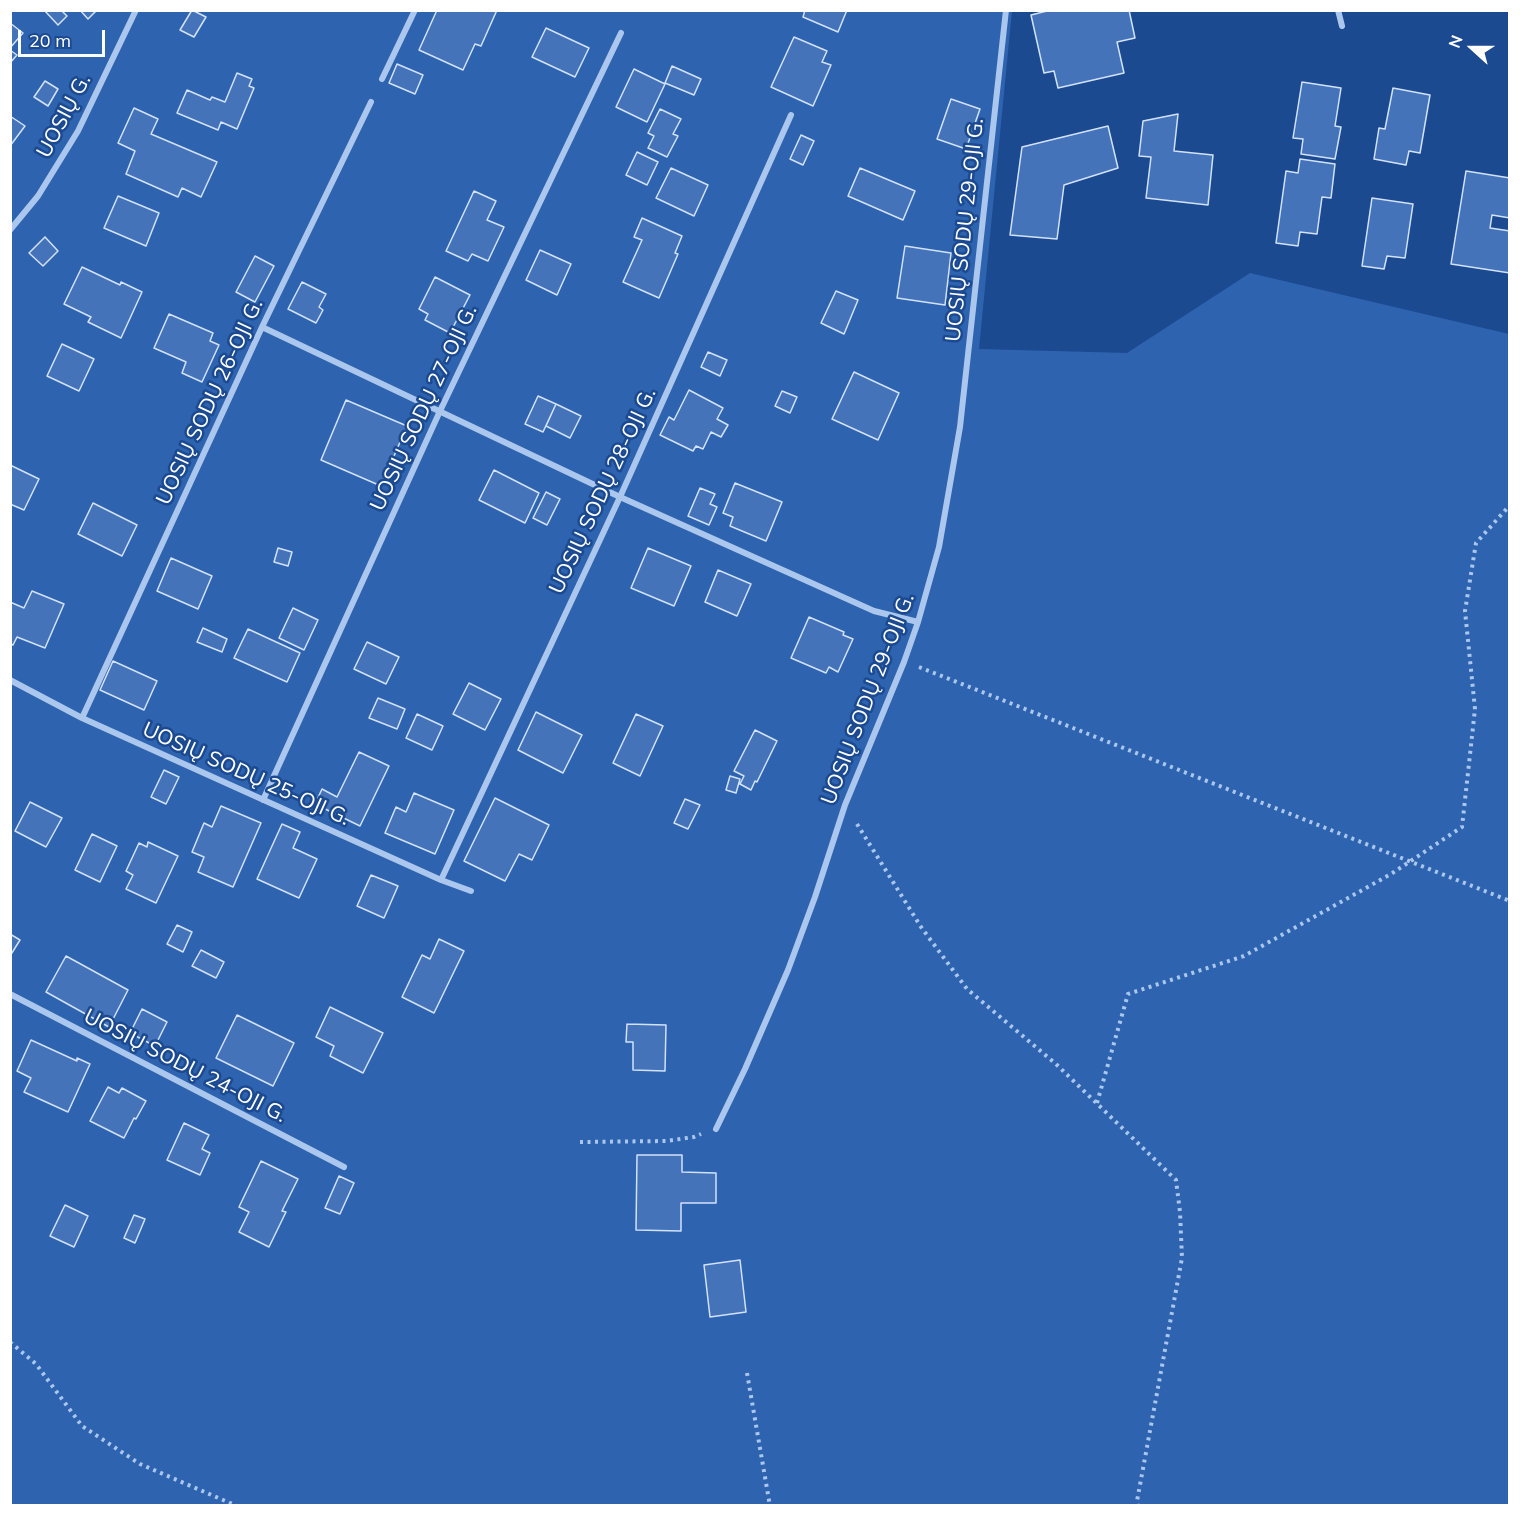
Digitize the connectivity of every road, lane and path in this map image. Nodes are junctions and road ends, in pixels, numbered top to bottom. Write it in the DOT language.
graph roads {
  1 [pos="136,10"];
  2 [pos="415,10"];
  3 [pos="1006,10"];
  4 [pos="1338,10"];
  5 [pos="1342,26"];
  6 [pos="621,33"];
  7 [pos="382,80"];
  8 [pos="371,102"];
  9 [pos="791,115"];
  10 [pos="10,230"];
  11 [pos="262,327"];
  12 [pos="440,411"];
  13 [pos="620,496"];
  14 [pos="1509,505"];
  15 [pos="918,622"];
  16 [pos="904,662"];
  17 [pos="10,680"];
  18 [pos="82,718"];
  19 [pos="263,800"];
  20 [pos="845,805"];
  21 [pos="1410,862"];
  22 [pos="441,880"];
  23 [pos="471,891"];
  24 [pos="1509,901"];
  25 [pos="10,994"];
  26 [pos="1097,1103"];
  27 [pos="716,1129"];
  28 [pos="580,1142"];
  29 [pos="344,1167"];
  30 [pos="10,1342"];
  31 [pos="747,1373"];
  32 [pos="237,1506"];
  33 [pos="770,1506"];
  34 [pos="1138,1506"];
  1 -- 10 [label="street, UOSIŲ G."];
  2 -- 7 [label="street"];
  3 -- 15 [label="street, UOSIŲ SODŲ 29-OJI G."];
  4 -- 5 [label="street"];
  6 -- 12 [label="street, UOSIŲ SODŲ 27-OJI G."];
  8 -- 11 [label="street, UOSIŲ SODŲ 26-OJI G."];
  9 -- 13 [label="street, UOSIŲ SODŲ 28-OJI G."];
  11 -- 12 [label="street"];
  11 -- 18 [label="street, UOSIŲ SODŲ 26-OJI G."];
  12 -- 13 [label="street"];
  12 -- 19 [label="street, UOSIŲ SODŲ 27-OJI G."];
  13 -- 15 [label="street"];
  13 -- 22 [label="street, UOSIŲ SODŲ 28-OJI G."];
  14 -- 21 [label="path"];
  15 -- 16 [label="street, UOSIŲ SODŲ 29-OJI G."];
  16 -- 20 [label="street, UOSIŲ SODŲ 29-OJI G."];
  16 -- 21 [label="path"];
  17 -- 18 [label="street, UOSIŲ SODŲ 25-OJI G."];
  18 -- 19 [label="street, UOSIŲ SODŲ 25-OJI G."];
  19 -- 22 [label="street, UOSIŲ SODŲ 25-OJI G."];
  20 -- 26 [label="path"];
  20 -- 27 [label="street, UOSIŲ SODŲ 29-OJI G."];
  21 -- 24 [label="path"];
  21 -- 26 [label="path"];
  22 -- 23 [label="street, UOSIŲ SODŲ 25-OJI G."];
  25 -- 29 [label="street, UOSIŲ SODŲ 24-OJI G."];
  26 -- 34 [label="path"];
  27 -- 28 [label="path"];
  30 -- 32 [label="path"];
  31 -- 33 [label="path"];
}
